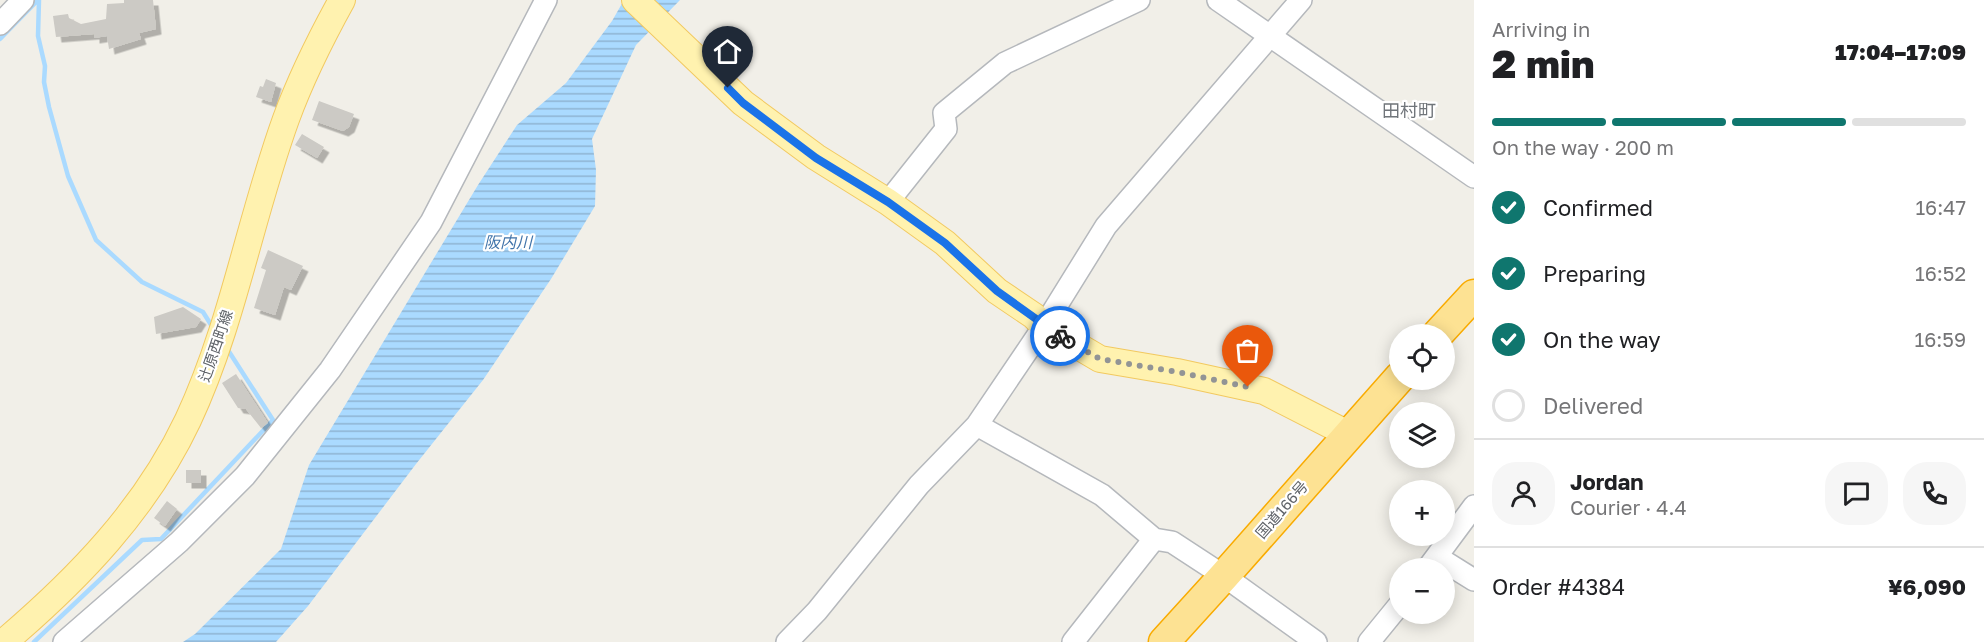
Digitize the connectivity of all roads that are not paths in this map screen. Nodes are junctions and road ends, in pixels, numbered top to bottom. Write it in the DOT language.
graph roads {
  1 [pos="23,0"];
  2 [pos="342,0"];
  3 [pos="546,0"];
  4 [pos="635,0"];
  5 [pos="1139,0"];
  6 [pos="1218,0"];
  7 [pos="1301,0"];
  8 [pos="0,24"];
  9 [pos="1270,36"];
  10 [pos="1474,177"];
  11 [pos="888,202"];
  12 [pos="1474,295"];
  13 [pos="1447,324"];
  14 [pos="1044,326"];
  15 [pos="1389,389"];
  16 [pos="977,425"];
  17 [pos="1348,434"];
  18 [pos="1474,507"];
  19 [pos="1154,539"];
  20 [pos="1436,558"];
  21 [pos="1455,572"];
  22 [pos="1224,576"];
  23 [pos="1474,580"];
  24 [pos="1389,617"];
  25 [pos="4,642"];
  26 [pos="64,642"];
  27 [pos="787,642"];
  28 [pos="1073,642"];
  29 [pos="1164,642"];
  30 [pos="1316,642"];
  31 [pos="1369,642"];
  1 -- 8 [label="street"];
  2 -- 25 [label="main road, 辻原西町線"];
  3 -- 26 [label="street"];
  4 -- 11 [label="main road"];
  5 -- 11 [label="street"];
  6 -- 9 [label="street"];
  7 -- 9 [label="street"];
  9 -- 10 [label="street"];
  9 -- 14 [label="street"];
  11 -- 14 [label="main road"];
  12 -- 13 [label="highway"];
  14 -- 16 [label="street"];
  14 -- 17 [label="main road"];
  15 -- 17 [label="highway, 国道166号"];
  16 -- 19 [label="street"];
  16 -- 27 [label="street"];
  17 -- 22 [label="highway, 国道166号"];
  18 -- 20 [label="street"];
  19 -- 22 [label="street"];
  19 -- 28 [label="street"];
  21 -- 23 [label="street"];
  22 -- 29 [label="highway, 国道166号"];
  22 -- 30 [label="street"];
  24 -- 31 [label="street"];
}
